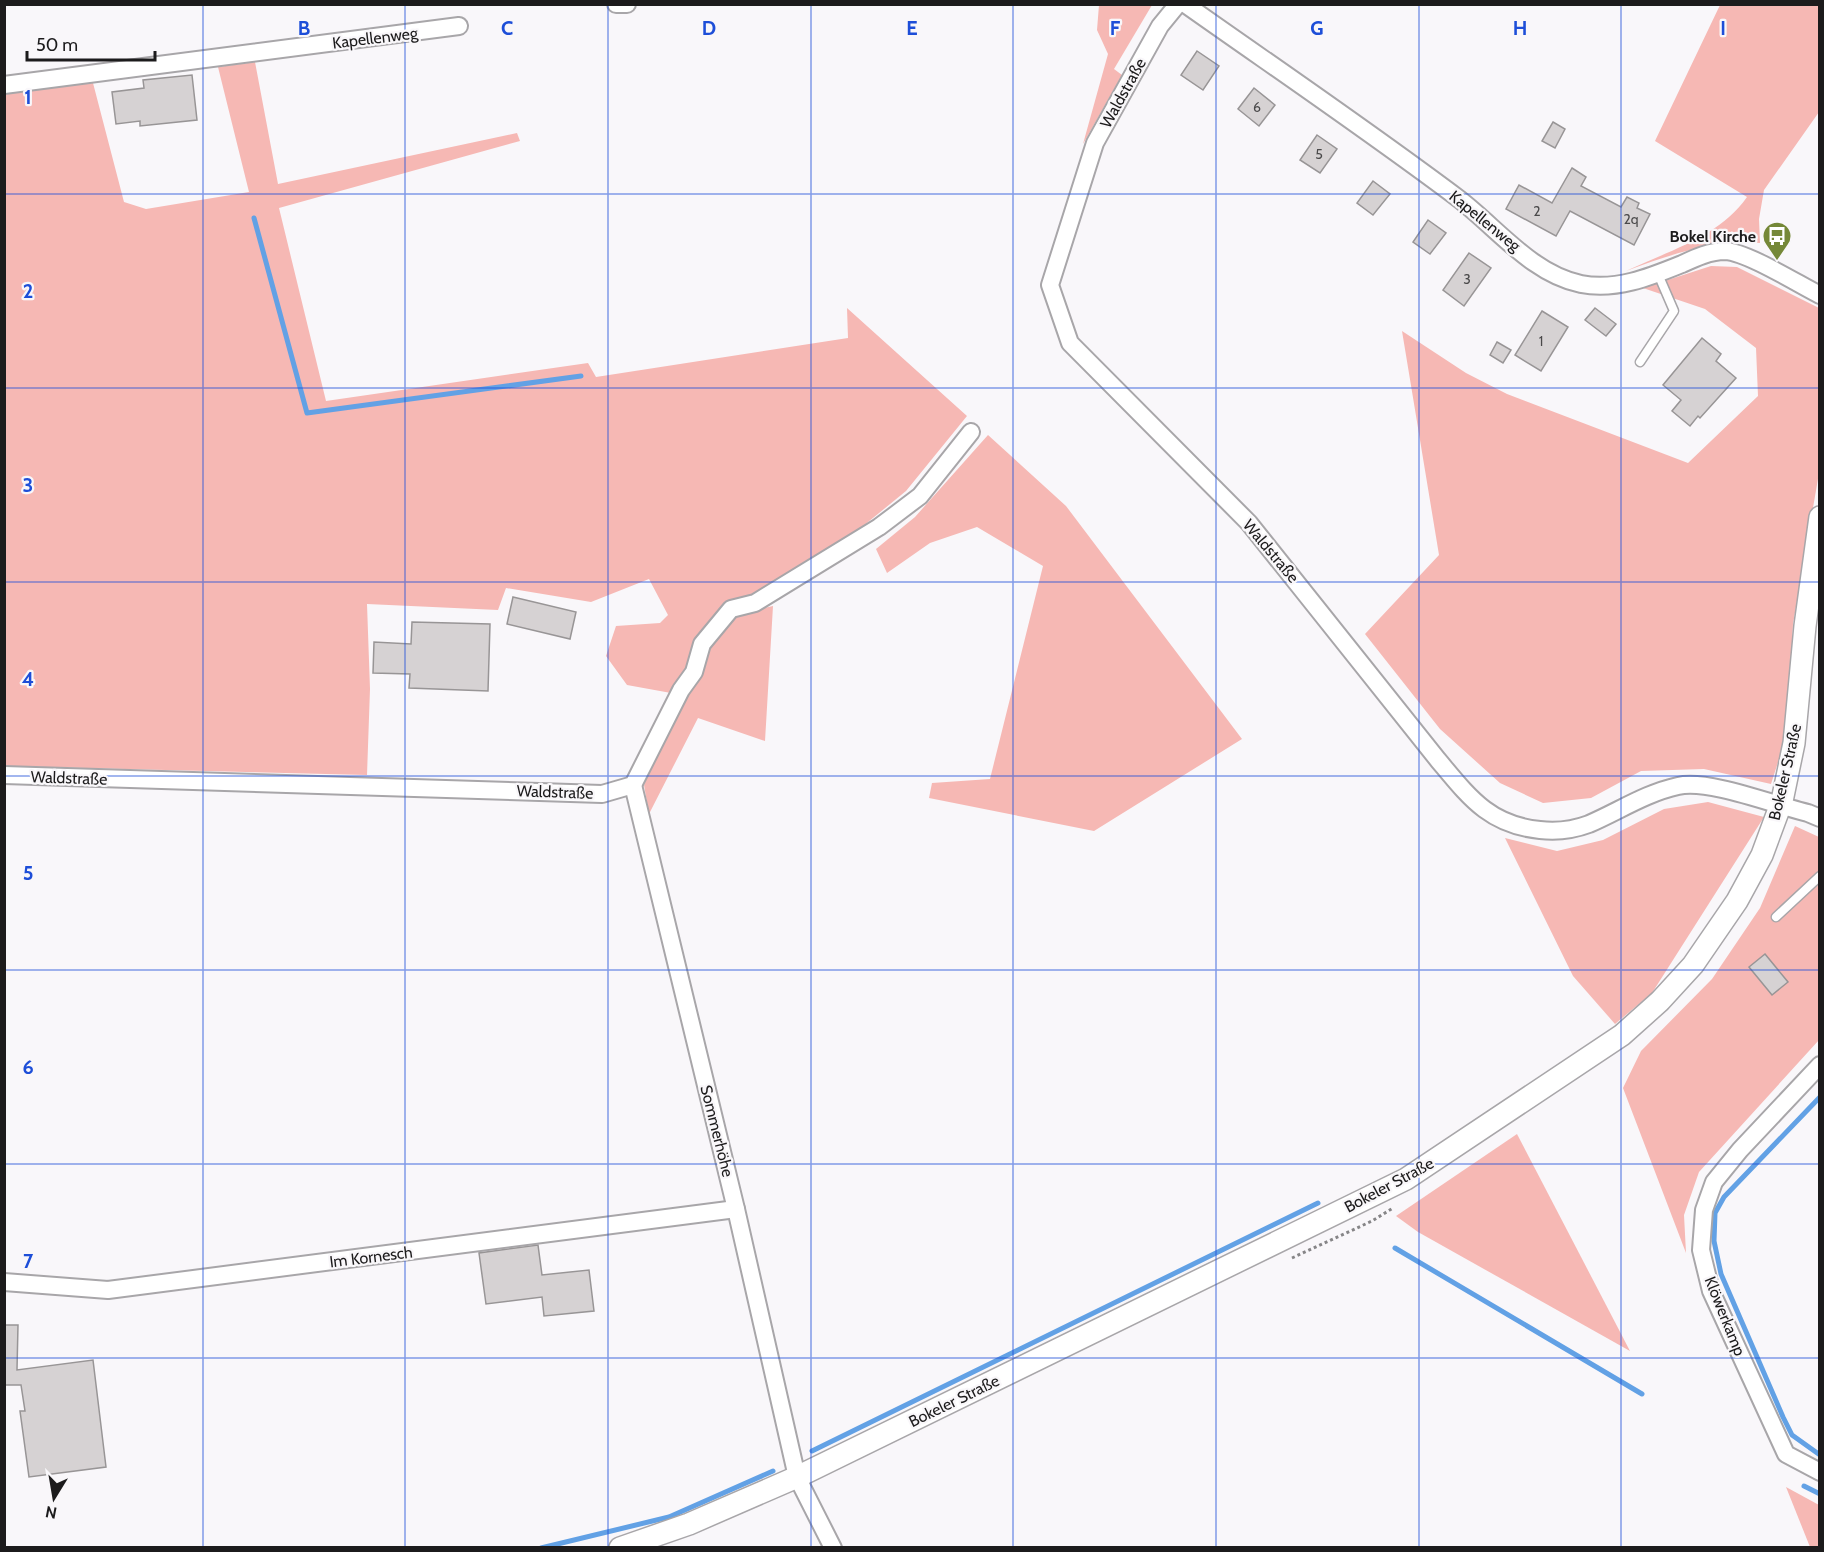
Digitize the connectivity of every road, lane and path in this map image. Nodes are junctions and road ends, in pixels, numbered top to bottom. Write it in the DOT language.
graph roads {
  1 [pos="616,4"];
  2 [pos="627,4"];
  3 [pos="1178,4"];
  4 [pos="1185,4"];
  5 [pos="459,26"];
  6 [pos="4,85"];
  7 [pos="1658,274"];
  8 [pos="1820,295"];
  9 [pos="1640,362"];
  10 [pos="971,432"];
  11 [pos="1820,517"];
  12 [pos="4,775"];
  13 [pos="633,785"];
  14 [pos="1787,807"];
  15 [pos="1820,818"];
  16 [pos="1820,876"];
  17 [pos="1776,917"];
  18 [pos="1820,1065"];
  19 [pos="736,1209"];
  20 [pos="4,1282"];
  21 [pos="1820,1473"];
  22 [pos="797,1477"];
  23 [pos="620,1548"];
  24 [pos="833,1548"];
  1 -- 2 [label="street"];
  3 -- 14 [label="street, Waldstraße"];
  4 -- 7 [label="street, Kapellenweg"];
  5 -- 6 [label="street, Kapellenweg"];
  7 -- 8 [label="street, Kapellenweg"];
  7 -- 9 [label="lane"];
  10 -- 13 [label="street"];
  11 -- 14 [label="street, Bokeler Straße"];
  12 -- 13 [label="street, Waldstraße"];
  13 -- 19 [label="street, Sommerhöhe"];
  14 -- 15 [label="street"];
  14 -- 22 [label="street, Bokeler Straße"];
  16 -- 17 [label="lane"];
  18 -- 21 [label="street, Klöwerkamp"];
  19 -- 20 [label="street, Im Kornesch"];
  19 -- 22 [label="street, Sommerhöhe"];
  22 -- 23 [label="street, Bokeler Straße"];
  22 -- 24 [label="street, Sommerhöhe"];
}
